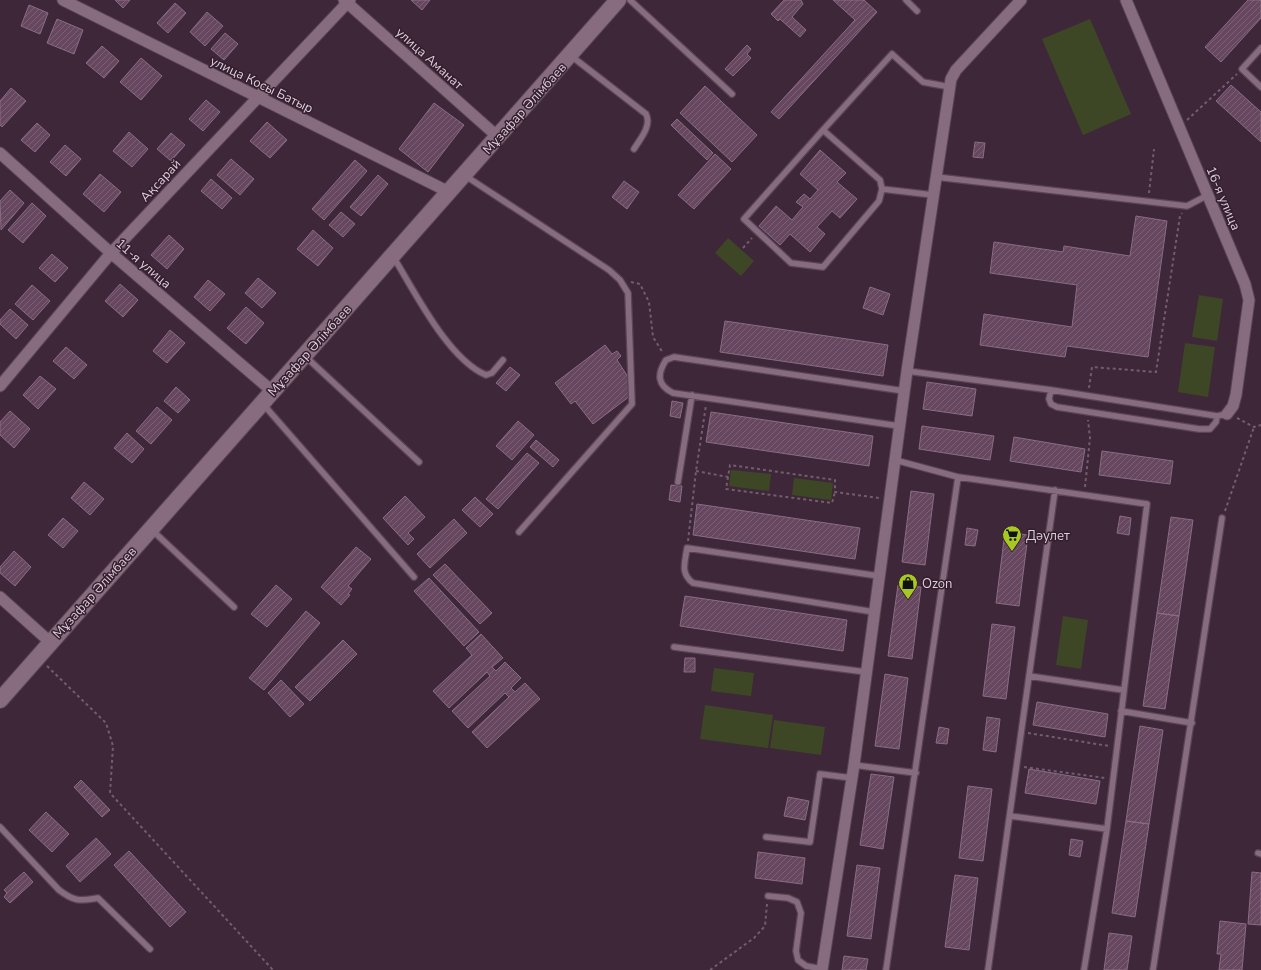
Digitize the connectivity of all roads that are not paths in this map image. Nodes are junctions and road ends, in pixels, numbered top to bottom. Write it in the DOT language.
graph roads {
  1 [pos="63,0"];
  2 [pos="618,0"];
  3 [pos="630,0"];
  4 [pos="906,0"];
  5 [pos="1126,0"];
  6 [pos="347,1"];
  7 [pos="1019,1"];
  8 [pos="917,11"];
  9 [pos="1261,48"];
  10 [pos="570,55"];
  11 [pos="950,87"];
  12 [pos="1261,87"];
  13 [pos="732,94"];
  14 [pos="257,97"];
  15 [pos="823,130"];
  16 [pos="498,137"];
  17 [pos="634,149"];
  18 [pos="0,153"];
  19 [pos="464,175"];
  20 [pos="936,177"];
  21 [pos="882,189"];
  22 [pos="449,192"];
  23 [pos="934,195"];
  24 [pos="1208,195"];
  25 [pos="111,253"];
  26 [pos="392,256"];
  27 [pos="304,355"];
  28 [pos="503,360"];
  29 [pos="907,370"];
  30 [pos="2,380"];
  31 [pos="1051,390"];
  32 [pos="904,391"];
  33 [pos="692,395"];
  34 [pos="267,397"];
  35 [pos="1222,415"];
  36 [pos="899,426"];
  37 [pos="895,460"];
  38 [pos="419,462"];
  39 [pos="958,477"];
  40 [pos="678,482"];
  41 [pos="1055,490"];
  42 [pos="1222,518"];
  43 [pos="150,529"];
  44 [pos="519,532"];
  45 [pos="879,576"];
  46 [pos="414,577"];
  47 [pos="0,597"];
  48 [pos="234,607"];
  49 [pos="874,612"];
  50 [pos="50,642"];
  51 [pos="674,646"];
  52 [pos="866,672"];
  53 [pos="1029,676"];
  54 [pos="1123,690"];
  55 [pos="0,700"];
  56 [pos="1121,711"];
  57 [pos="1192,723"];
  58 [pos="854,765"];
  59 [pos="916,773"];
  60 [pos="852,778"];
  61 [pos="1010,816"];
  62 [pos="0,827"];
  63 [pos="1107,829"];
  64 [pos="766,837"];
  65 [pos="768,896"];
  66 [pos="150,949"];
  67 [pos="822,969"];
  68 [pos="886,970"];
  69 [pos="988,970"];
  70 [pos="1084,970"];
  71 [pos="1153,970"];
  1 -- 14 [label="street, улица Косы Батыр"];
  2 -- 10 [label="street, Мұзафар Әлімбаев"];
  3 -- 13 [label="lane"];
  4 -- 8 [label="lane"];
  5 -- 24 [label="street, 16-я улица"];
  6 -- 14 [label="street, Ақсарай"];
  6 -- 16 [label="street, улица Аманат"];
  7 -- 11 [label="street"];
  9 -- 12 [label="lane"];
  10 -- 16 [label="street, Мұзафар Әлімбаев"];
  10 -- 17 [label="lane"];
  11 -- 15 [label="lane"];
  11 -- 20 [label="street"];
  14 -- 22 [label="street, улица Косы Батыр"];
  14 -- 25 [label="street, Ақсарай"];
  15 -- 21 [label="lane"];
  15 -- 21 [label="lane"];
  16 -- 19 [label="street, Мұзафар Әлімбаев"];
  18 -- 25 [label="street, 11-я улица"];
  19 -- 22 [label="street, Мұзафар Әлімбаев"];
  19 -- 44 [label="lane"];
  20 -- 23 [label="street"];
  20 -- 24 [label="lane"];
  21 -- 23 [label="lane"];
  22 -- 26 [label="street, Мұзафар Әлімбаев"];
  23 -- 29 [label="street"];
  24 -- 35 [label="street, 16-я улица"];
  25 -- 30 [label="street, Ақсарай"];
  25 -- 34 [label="street, 11-я улица"];
  26 -- 27 [label="street, Мұзафар Әлімбаев"];
  26 -- 28 [label="lane"];
  27 -- 34 [label="street, Мұзафар Әлімбаев"];
  27 -- 38 [label="lane"];
  29 -- 31 [label="lane"];
  29 -- 32 [label="street"];
  31 -- 35 [label="lane"];
  31 -- 35 [label="lane"];
  32 -- 33 [label="lane"];
  32 -- 36 [label="street"];
  33 -- 36 [label="lane"];
  33 -- 40 [label="lane"];
  34 -- 43 [label="street, Мұзафар Әлімбаев"];
  34 -- 46 [label="lane"];
  36 -- 37 [label="street"];
  37 -- 39 [label="lane"];
  37 -- 45 [label="street"];
  39 -- 41 [label="lane"];
  39 -- 59 [label="lane"];
  41 -- 53 [label="lane"];
  41 -- 54 [label="lane"];
  42 -- 57 [label="lane"];
  43 -- 48 [label="lane"];
  43 -- 50 [label="street, Мұзафар Әлімбаев"];
  45 -- 49 [label="street"];
  45 -- 49 [label="lane"];
  47 -- 50 [label="street"];
  49 -- 52 [label="street"];
  50 -- 55 [label="street, Мұзафар Әлімбаев"];
  51 -- 52 [label="lane"];
  52 -- 58 [label="street"];
  53 -- 54 [label="lane"];
  53 -- 61 [label="lane"];
  54 -- 56 [label="lane"];
  56 -- 57 [label="lane"];
  56 -- 63 [label="lane"];
  57 -- 71 [label="lane"];
  58 -- 59 [label="lane"];
  58 -- 60 [label="street"];
  59 -- 68 [label="lane"];
  60 -- 64 [label="lane"];
  60 -- 67 [label="street"];
  61 -- 63 [label="lane"];
  61 -- 69 [label="lane"];
  62 -- 66 [label="lane"];
  63 -- 70 [label="lane"];
  65 -- 67 [label="lane"];
}
